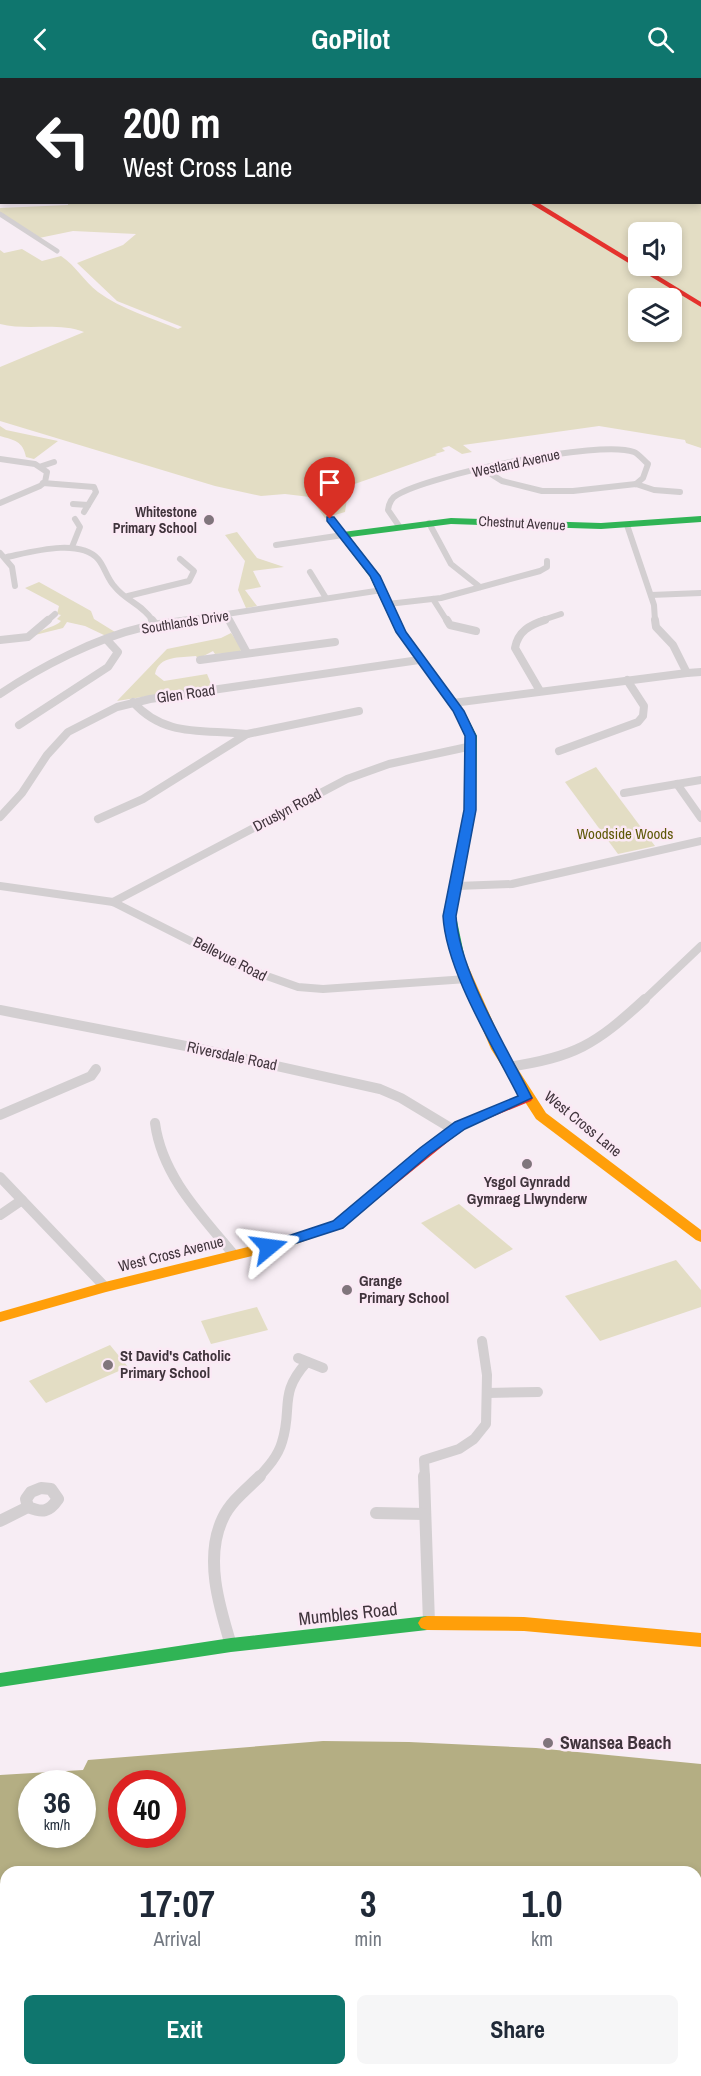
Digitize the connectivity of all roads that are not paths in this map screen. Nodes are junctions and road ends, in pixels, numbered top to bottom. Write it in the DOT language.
graph roads {
  1 [pos="534,204"];
  2 [pos="0,214"];
  3 [pos="57,251"];
  4 [pos="701,305"];
  5 [pos="0,459"];
  6 [pos="54,462"];
  7 [pos="42,466"];
  8 [pos="483,469"];
  9 [pos="44,483"];
  10 [pos="636,484"];
  11 [pos="680,492"];
  12 [pos="0,503"];
  13 [pos="73,504"];
  14 [pos="88,505"];
  15 [pos="84,512"];
  16 [pos="75,519"];
  17 [pos="330,519"];
  18 [pos="701,519"];
  19 [pos="429,523"];
  20 [pos="627,525"];
  21 [pos="399,526"];
  22 [pos="343,535"];
  23 [pos="276,545"];
  24 [pos="72,547"];
  25 [pos="3,555"];
  26 [pos="195,558"];
  27 [pos="547,561"];
  28 [pos="310,572"];
  29 [pos="27,577"];
  30 [pos="480,587"];
  31 [pos="382,590"];
  32 [pos="701,593"];
  33 [pos="128,596"];
  34 [pos="651,596"];
  35 [pos="326,598"];
  36 [pos="433,599"];
  37 [pos="388,604"];
  38 [pos="55,614"];
  39 [pos="561,614"];
  40 [pos="227,615"];
  41 [pos="550,618"];
  42 [pos="47,622"];
  43 [pos="558,623"];
  44 [pos="57,624"];
  45 [pos="155,624"];
  46 [pos="476,631"];
  47 [pos="0,640"];
  48 [pos="107,640"];
  49 [pos="335,642"];
  50 [pos="247,653"];
  51 [pos="200,660"];
  52 [pos="419,660"];
  53 [pos="701,672"];
  54 [pos="687,673"];
  55 [pos="627,680"];
  56 [pos="540,691"];
  57 [pos="0,694"];
  58 [pos="133,702"];
  59 [pos="453,703"];
  60 [pos="359,711"];
  61 [pos="19,725"];
  62 [pos="247,734"];
  63 [pos="564,740"];
  64 [pos="472,746"];
  65 [pos="573,746"];
  66 [pos="559,751"];
  67 [pos="701,780"];
  68 [pos="677,784"];
  69 [pos="624,793"];
  70 [pos="0,817"];
  71 [pos="701,818"];
  72 [pos="98,819"];
  73 [pos="701,842"];
  74 [pos="0,886"];
  75 [pos="457,886"];
  76 [pos="113,902"];
  77 [pos="701,946"];
  78 [pos="467,979"];
  79 [pos="0,1010"];
  80 [pos="508,1067"];
  81 [pos="96,1069"];
  82 [pos="526,1098"];
  83 [pos="0,1114"];
  84 [pos="155,1123"];
  85 [pos="454,1130"];
  86 [pos="0,1177"];
  87 [pos="22,1200"];
  88 [pos="0,1215"];
  89 [pos="701,1237"];
  90 [pos="234,1255"];
  91 [pos="105,1287"];
  92 [pos="0,1317"];
  93 [pos="482,1341"];
  94 [pos="322,1368"];
  95 [pos="538,1392"];
  96 [pos="487,1393"];
  97 [pos="28,1507"];
  98 [pos="376,1513"];
  99 [pos="424,1514"];
  100 [pos="0,1521"];
  101 [pos="429,1623"];
  102 [pos="701,1640"];
  103 [pos="231,1645"];
  104 [pos="0,1680"];
  1 -- 4 [label="street"];
  2 -- 3 [label="street"];
  5 -- 7 [label="street"];
  6 -- 7 [label="street"];
  7 -- 9 [label="street"];
  8 -- 10 [label="street"];
  8 -- 10 [label="street, Westland Avenue"];
  8 -- 21 [label="street, Westland Avenue"];
  9 -- 12 [label="street"];
  9 -- 14 [label="street"];
  10 -- 11 [label="street"];
  13 -- 14 [label="street"];
  14 -- 15 [label="street"];
  16 -- 24 [label="street"];
  17 -- 22 [label="street, West Cross Lane"];
  18 -- 20 [label="street, Chestnut Avenue"];
  19 -- 20 [label="street, Chestnut Avenue"];
  19 -- 21 [label="street, Chestnut Avenue"];
  19 -- 30 [label="street"];
  20 -- 34 [label="street"];
  21 -- 22 [label="street, Chestnut Avenue"];
  22 -- 23 [label="street"];
  22 -- 31 [label="street, West Cross Lane"];
  24 -- 25 [label="street"];
  24 -- 33 [label="street"];
  25 -- 29 [label="street"];
  26 -- 33 [label="street"];
  27 -- 30 [label="street"];
  28 -- 35 [label="street"];
  30 -- 36 [label="street"];
  31 -- 35 [label="street, Southlands Drive"];
  31 -- 37 [label="street, West Cross Lane"];
  32 -- 34 [label="street"];
  33 -- 45 [label="street"];
  34 -- 54 [label="street"];
  35 -- 40 [label="street, Southlands Drive"];
  36 -- 37 [label="street"];
  36 -- 46 [label="street"];
  37 -- 52 [label="street, West Cross Lane"];
  38 -- 42 [label="street"];
  39 -- 41 [label="street"];
  40 -- 45 [label="street, Southlands Drive"];
  40 -- 50 [label="street"];
  41 -- 43 [label="street"];
  41 -- 56 [label="street"];
  42 -- 44 [label="street"];
  42 -- 47 [label="street"];
  45 -- 48 [label="street, Southlands Drive"];
  48 -- 57 [label="street, Southlands Drive"];
  48 -- 61 [label="street"];
  49 -- 50 [label="street"];
  50 -- 51 [label="street"];
  52 -- 58 [label="street, Glen Road"];
  52 -- 59 [label="street, West Cross Lane"];
  53 -- 54 [label="street"];
  54 -- 55 [label="street"];
  55 -- 56 [label="street"];
  55 -- 65 [label="street"];
  56 -- 59 [label="street"];
  58 -- 62 [label="street"];
  58 -- 70 [label="street, Glen Road"];
  59 -- 64 [label="street, West Cross Lane"];
  60 -- 62 [label="street"];
  62 -- 72 [label="street"];
  63 -- 65 [label="street"];
  64 -- 75 [label="street, West Cross Lane"];
  64 -- 76 [label="street, Druslyn Road"];
  65 -- 66 [label="street"];
  67 -- 68 [label="street"];
  68 -- 69 [label="street"];
  68 -- 71 [label="street"];
  73 -- 75 [label="street"];
  74 -- 76 [label="street, Bellevue Road"];
  75 -- 78 [label="street, West Cross Lane"];
  76 -- 78 [label="street, Bellevue Road"];
  77 -- 80 [label="street"];
  78 -- 80 [label="street, West Cross Lane"];
  79 -- 85 [label="street, Riversdale Road"];
  80 -- 82 [label="street, West Cross Lane"];
  81 -- 83 [label="street"];
  82 -- 85 [label="street, West Cross Avenue"];
  82 -- 89 [label="street, West Cross Lane"];
  84 -- 90 [label="street"];
  85 -- 90 [label="street, West Cross Avenue"];
  86 -- 87 [label="street"];
  87 -- 88 [label="street"];
  87 -- 91 [label="street"];
  90 -- 91 [label="street, West Cross Avenue"];
  91 -- 92 [label="street, West Cross Avenue"];
  93 -- 96 [label="street"];
  94 -- 103 [label="street"];
  95 -- 96 [label="street"];
  96 -- 99 [label="street"];
  97 -- 100 [label="street"];
  98 -- 99 [label="street"];
  99 -- 101 [label="street"];
  101 -- 102 [label="street, Mumbles Road"];
  101 -- 103 [label="street, Mumbles Road"];
  103 -- 104 [label="street, Mumbles Road"];
}
